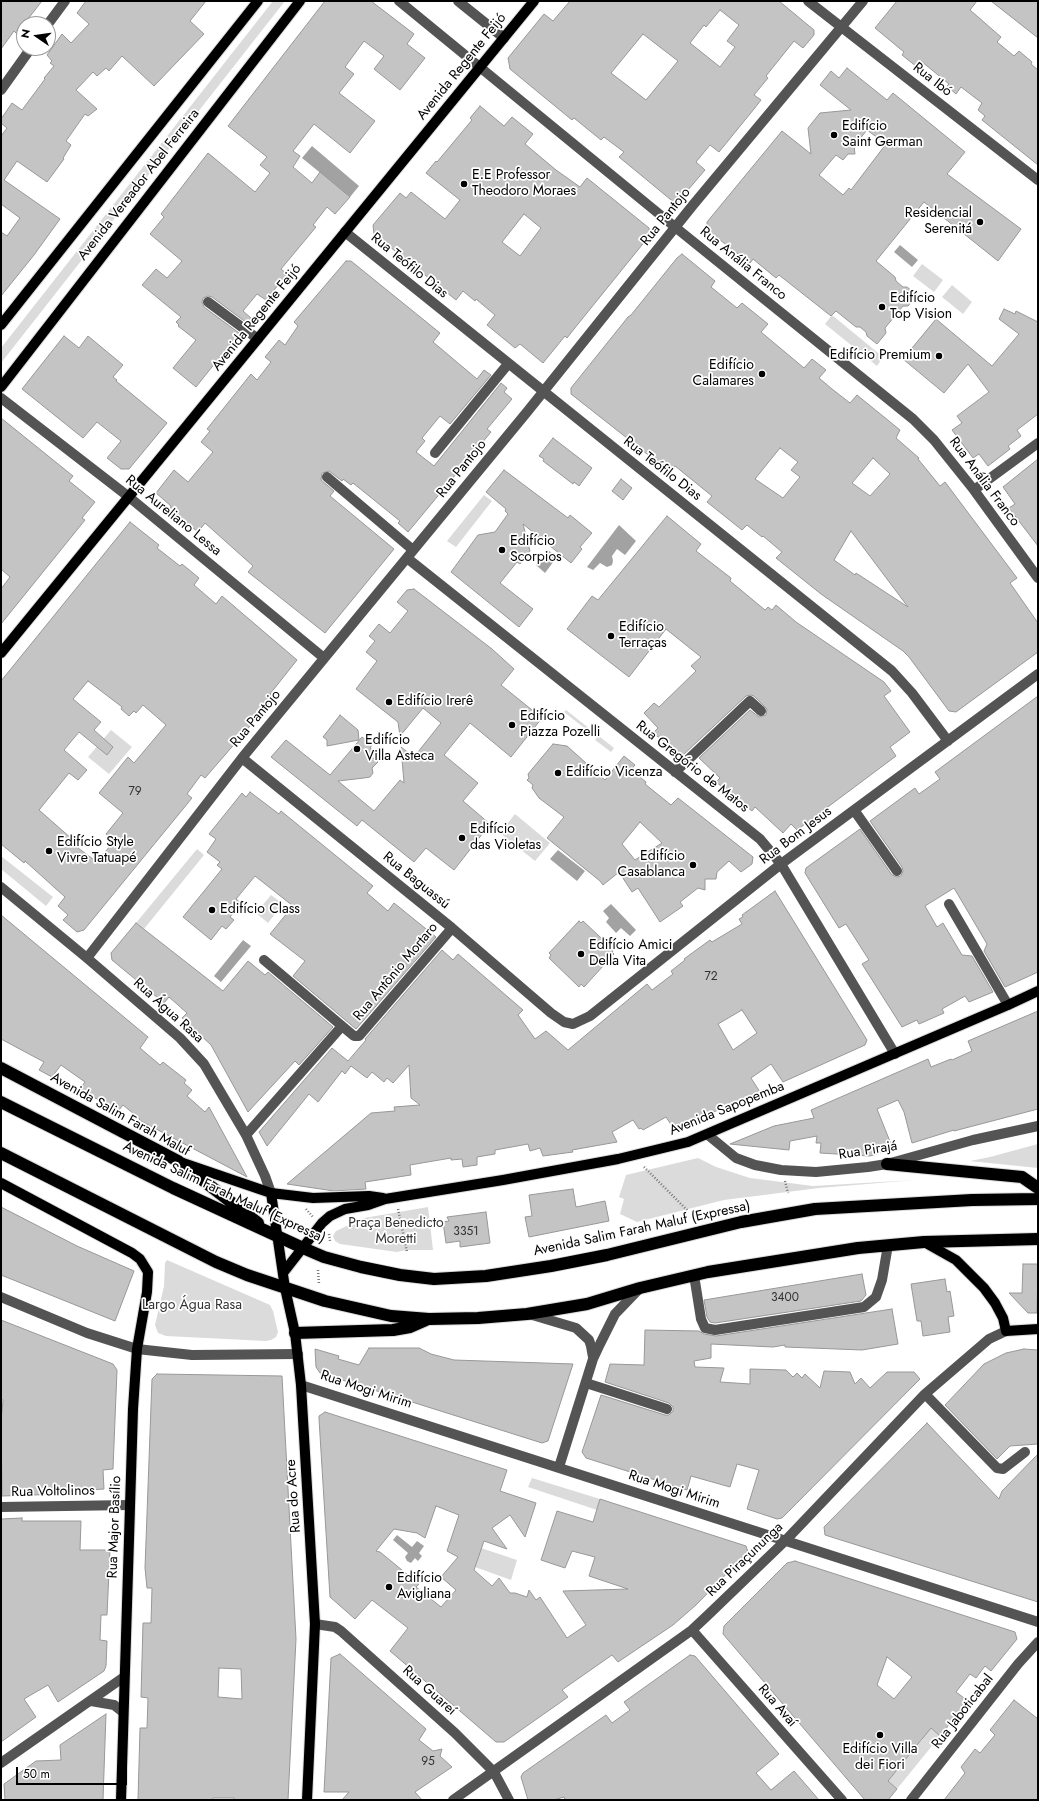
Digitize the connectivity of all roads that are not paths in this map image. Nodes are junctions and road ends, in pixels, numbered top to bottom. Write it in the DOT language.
graph roads {
  1 [pos="65,1"];
  2 [pos="258,1"];
  3 [pos="300,1"];
  4 [pos="399,1"];
  5 [pos="458,1"];
  6 [pos="534,1"];
  7 [pos="808,1"];
  8 [pos="863,1"];
  9 [pos="54,16"];
  10 [pos="841,27"];
  11 [pos="504,38"];
  12 [pos="25,56"];
  13 [pos="480,67"];
  14 [pos="1,90"];
  15 [pos="1038,180"];
  16 [pos="675,227"];
  17 [pos="345,232"];
  18 [pos="208,302"];
  19 [pos="1,325"];
  20 [pos="258,339"];
  21 [pos="508,364"];
  22 [pos="1,387"];
  23 [pos="543,392"];
  24 [pos="1,398"];
  25 [pos="1038,443"];
  26 [pos="435,453"];
  27 [pos="327,477"];
  28 [pos="974,490"];
  29 [pos="129,497"];
  30 [pos="410,554"];
  31 [pos="1038,578"];
  32 [pos="1,653"];
  33 [pos="324,658"];
  34 [pos="1038,674"];
  35 [pos="761,711"];
  36 [pos="948,740"];
  37 [pos="242,758"];
  38 [pos="675,772"];
  39 [pos="854,810"];
  40 [pos="781,864"];
  41 [pos="897,871"];
  42 [pos="1,887"];
  43 [pos="949,904"];
  44 [pos="452,928"];
  45 [pos="87,958"];
  46 [pos="264,960"];
  47 [pos="1038,991"];
  48 [pos="1008,1005"];
  49 [pos="573,1024"];
  50 [pos="342,1026"];
  51 [pos="895,1054"];
  52 [pos="1,1068"];
  53 [pos="1,1102"];
  54 [pos="1038,1126"];
  55 [pos="246,1135"];
  56 [pos="708,1135"];
  57 [pos="2,1154"];
  58 [pos="178,1161"];
  59 [pos="887,1164"];
  60 [pos="1,1183"];
  61 [pos="1038,1188"];
  62 [pos="271,1193"];
  63 [pos="385,1199"];
  64 [pos="1038,1199"];
  65 [pos="278,1238"];
  66 [pos="1038,1239"];
  67 [pos="924,1242"];
  68 [pos="888,1245"];
  69 [pos="303,1248"];
  70 [pos="283,1273"];
  71 [pos="694,1276"];
  72 [pos="285,1288"];
  73 [pos="640,1288"];
  74 [pos="1,1297"];
  75 [pos="527,1314"];
  76 [pos="429,1319"];
  77 [pos="1038,1329"];
  78 [pos="1006,1331"];
  79 [pos="295,1333"];
  80 [pos="137,1349"];
  81 [pos="298,1354"];
  82 [pos="593,1359"];
  83 [pos="586,1383"];
  84 [pos="301,1385"];
  85 [pos="926,1394"];
  86 [pos="667,1409"];
  87 [pos="1025,1452"];
  88 [pos="559,1467"];
  89 [pos="130,1505"];
  90 [pos="1,1507"];
  91 [pos="785,1541"];
  92 [pos="1038,1622"];
  93 [pos="315,1624"];
  94 [pos="692,1630"];
  95 [pos="1038,1642"];
  96 [pos="124,1677"];
  97 [pos="91,1701"];
  98 [pos="123,1712"];
  99 [pos="1,1763"];
  100 [pos="494,1772"];
  101 [pos="120,1800"];
  102 [pos="307,1800"];
  103 [pos="453,1800"];
  104 [pos="509,1800"];
  105 [pos="842,1800"];
  106 [pos="911,1800"];
  1 -- 9 [label="street"];
  2 -- 19 [label="main road, Avenida Vereador Abel Ferreira"];
  3 -- 22 [label="main road, Avenida Vereador Abel Ferreira"];
  4 -- 13 [label="street, Rua Anália Franco"];
  5 -- 11 [label="street"];
  6 -- 11 [label="main road, Avenida Regente Feijó"];
  7 -- 10 [label="street, Rua Ibó"];
  8 -- 10 [label="street, Rua Pantojo"];
  10 -- 15 [label="street, Rua Ibó"];
  10 -- 16 [label="street, Rua Pantojo"];
  11 -- 13 [label="main road, Avenida Regente Feijó"];
  12 -- 14 [label="street"];
  13 -- 16 [label="street, Rua Anália Franco"];
  13 -- 17 [label="main road, Avenida Regente Feijó"];
  16 -- 23 [label="street, Rua Pantojo"];
  16 -- 28 [label="street, Rua Anália Franco"];
  17 -- 20 [label="main road, Avenida Regente Feijó"];
  17 -- 21 [label="street, Rua Teófilo Dias"];
  18 -- 20 [label="street"];
  20 -- 29 [label="main road, Avenida Regente Feijó"];
  21 -- 23 [label="street, Rua Teófilo Dias"];
  21 -- 26 [label="street"];
  23 -- 30 [label="street, Rua Pantojo"];
  23 -- 36 [label="street, Rua Teófilo Dias"];
  24 -- 29 [label="street, Rua Aureliano Lessa"];
  25 -- 28 [label="street"];
  27 -- 30 [label="street, Rua Gregório de Matos"];
  28 -- 31 [label="street, Rua Anália Franco"];
  29 -- 32 [label="main road, Avenida Regente Feijó"];
  29 -- 33 [label="street, Rua Aureliano Lessa"];
  30 -- 33 [label="street, Rua Pantojo"];
  30 -- 38 [label="street, Rua Gregório de Matos"];
  33 -- 37 [label="street, Rua Pantojo"];
  34 -- 36 [label="street, Rua Bom Jesus"];
  35 -- 38 [label="street"];
  36 -- 39 [label="street, Rua Bom Jesus"];
  37 -- 44 [label="street, Rua Baguassú"];
  37 -- 45 [label="street, Rua Pantojo"];
  38 -- 40 [label="street, Rua Gregório de Matos"];
  39 -- 40 [label="street, Rua Bom Jesus"];
  39 -- 41 [label="street"];
  40 -- 49 [label="street, Rua Bom Jesus"];
  40 -- 51 [label="street, Rua Gregório de Matos"];
  42 -- 45 [label="street, Rua Água Rasa"];
  43 -- 48 [label="street"];
  44 -- 49 [label="street, Rua Baguassú"];
  44 -- 50 [label="street, Rua Antônio Mortaro"];
  45 -- 55 [label="street, Rua Água Rasa"];
  46 -- 50 [label="street, Rua Antônio Mortaro"];
  47 -- 48 [label="main road, Avenida Sapopemba"];
  48 -- 51 [label="main road, Avenida Sapopemba"];
  50 -- 55 [label="street, Rua Antônio Mortaro"];
  51 -- 56 [label="main road, Avenida Sapopemba"];
  52 -- 58 [label="highway, Avenida Salim Farah Maluf"];
  53 -- 65 [label="highway, Avenida Salim Farah Maluf (Expressa)"];
  54 -- 59 [label="street, Rua Pirajá"];
  55 -- 62 [label="street, Rua Água Rasa"];
  56 -- 59 [label="street, Rua Pirajá"];
  56 -- 63 [label="main road, Avenida Sapopemba"];
  57 -- 72 [label="highway"];
  58 -- 62 [label="main road, Avenida Sapopemba"];
  58 -- 65 [label="highway, Avenida Salim Farah Maluf"];
  59 -- 61 [label="highway"];
  60 -- 80 [label="main road, Rua Major Basílio"];
  62 -- 63 [label="main road, Avenida Sapopemba"];
  62 -- 65 [label="main road, Rua do Acre"];
  63 -- 69 [label="main road, Avenida Sapopemba"];
  64 -- 69 [label="highway, Avenida Salim Farah Maluf (Expressa)"];
  65 -- 69 [label="highway, Avenida Salim Farah Maluf (Expressa)"];
  65 -- 70 [label="main road, Rua do Acre"];
  66 -- 67 [label="highway"];
  67 -- 68 [label="highway"];
  67 -- 78 [label="main road"];
  68 -- 71 [label="highway"];
  68 -- 71 [label="street"];
  69 -- 70 [label="main road, Avenida Sapopemba"];
  70 -- 72 [label="main road, Rua do Acre"];
  71 -- 73 [label="highway"];
  72 -- 76 [label="highway"];
  72 -- 79 [label="main road, Rua do Acre"];
  73 -- 75 [label="highway"];
  73 -- 82 [label="street"];
  74 -- 80 [label="street"];
  75 -- 76 [label="highway"];
  75 -- 82 [label="street"];
  76 -- 79 [label="highway"];
  77 -- 78 [label="main road, Rua Piraçununga"];
  78 -- 85 [label="street, Rua Piraçununga"];
  79 -- 81 [label="main road, Rua do Acre"];
  80 -- 81 [label="street"];
  80 -- 89 [label="main road, Rua Major Basílio"];
  81 -- 84 [label="main road, Rua do Acre"];
  82 -- 83 [label="street"];
  83 -- 86 [label="street"];
  83 -- 88 [label="street"];
  84 -- 88 [label="street, Rua Mogi Mirim"];
  84 -- 93 [label="main road, Rua do Acre"];
  85 -- 87 [label="street"];
  85 -- 91 [label="street, Rua Piraçununga"];
  88 -- 91 [label="street, Rua Mogi Mirim"];
  89 -- 90 [label="street, Rua Voltolinos"];
  89 -- 96 [label="main road, Rua Major Basílio"];
  91 -- 92 [label="street, Rua Mogi Mirim"];
  91 -- 94 [label="street, Rua Piraçununga"];
  93 -- 100 [label="street, Rua Guareí"];
  93 -- 102 [label="main road, Rua do Acre"];
  94 -- 100 [label="street, Rua Piraçununga"];
  94 -- 105 [label="street, Rua Avaí"];
  95 -- 106 [label="street, Rua Jaboticabal"];
  96 -- 97 [label="street"];
  96 -- 98 [label="main road, Rua Major Basílio"];
  97 -- 98 [label="street"];
  97 -- 99 [label="street"];
  98 -- 101 [label="main road, Rua Major Basílio"];
  100 -- 103 [label="street, Rua Piraçununga"];
  100 -- 104 [label="street, Rua Guareí"];
}
